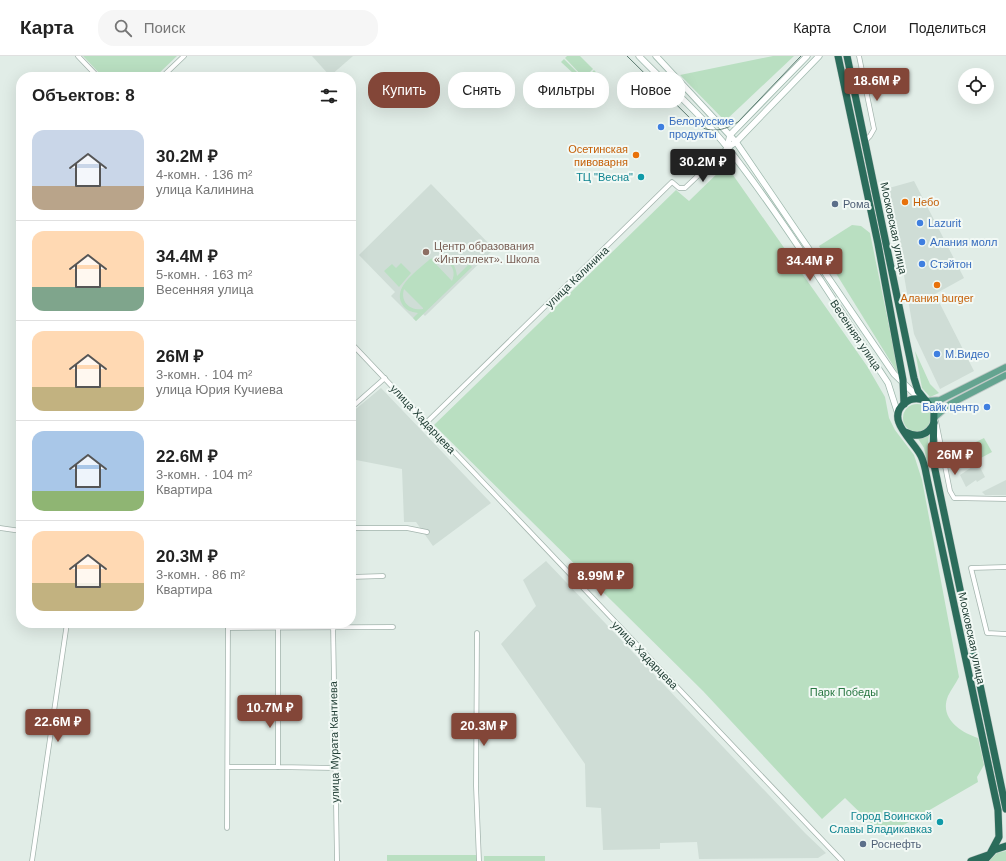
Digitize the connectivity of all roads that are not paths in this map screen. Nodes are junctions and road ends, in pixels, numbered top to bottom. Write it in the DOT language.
graph roads {
  1 [pos="78,56"];
  2 [pos="184,56"];
  3 [pos="639,56"];
  4 [pos="656,56"];
  5 [pos="806,56"];
  6 [pos="820,56"];
  7 [pos="838,56"];
  8 [pos="847,56"];
  9 [pos="859,56"];
  10 [pos="93,72"];
  11 [pos="167,72"];
  12 [pos="730,135"];
  13 [pos="865,141"];
  14 [pos="736,142"];
  15 [pos="727,148"];
  16 [pos="356,348"];
  17 [pos="1006,367"];
  18 [pos="1006,375"];
  19 [pos="385,378"];
  20 [pos="903,384"];
  21 [pos="923,400"];
  22 [pos="356,404"];
  23 [pos="904,404"];
  24 [pos="898,414"];
  25 [pos="935,420"];
  26 [pos="427,422"];
  27 [pos="905,432"];
  28 [pos="1006,499"];
  29 [pos="0,528"];
  30 [pos="356,528"];
  31 [pos="16,530"];
  32 [pos="427,532"];
  33 [pos="1006,568"];
  34 [pos="384,576"];
  35 [pos="356,577"];
  36 [pos="356,626"];
  37 [pos="393,627"];
  38 [pos="66,628"];
  39 [pos="228,628"];
  40 [pos="278,628"];
  41 [pos="333,628"];
  42 [pos="477,633"];
  43 [pos="1006,634"];
  44 [pos="228,767"];
  45 [pos="278,767"];
  46 [pos="334,768"];
  47 [pos="1006,809"];
  48 [pos="227,828"];
  49 [pos="1006,846"];
  50 [pos="990,853"];
  51 [pos="32,861"];
  52 [pos="337,861"];
  53 [pos="479,861"];
  54 [pos="842,861"];
  55 [pos="971,861"];
  56 [pos="984,861"];
  1 -- 10 [label="street"];
  2 -- 11 [label="street"];
  3 -- 15 [label="street, Весенняя улица"];
  4 -- 12 [label="street, Весенняя улица"];
  5 -- 12 [label="street"];
  6 -- 14 [label="street, улица Калинина"];
  7 -- 20 [label="highway, Московская улица"];
  8 -- 13 [label="highway, Московская улица"];
  9 -- 13 [label="street"];
  12 -- 14 [label="street, Весенняя улица"];
  12 -- 15 [label="street"];
  13 -- 21 [label="highway, Московская улица"];
  14 -- 15 [label="street, улица Калинина"];
  14 -- 20 [label="street, Весенняя улица"];
  15 -- 24 [label="street, Весенняя улица"];
  15 -- 26 [label="street, улица Калинина"];
  16 -- 19 [label="street, улица Хадарцева"];
  17 -- 21 [label="main road"];
  18 -- 25 [label="main road"];
  19 -- 22 [label="street"];
  19 -- 26 [label="street, улица Хадарцева"];
  20 -- 21 [label="street, Весенняя улица"];
  20 -- 23 [label="highway, Московская улица"];
  21 -- 23 [label="highway"];
  21 -- 25 [label="highway, Московская улица"];
  23 -- 24 [label="highway"];
  24 -- 27 [label="highway, Московская улица"];
  25 -- 27 [label="highway"];
  25 -- 28 [label="street"];
  25 -- 47 [label="highway, Московская улица"];
  26 -- 54 [label="street, улица Хадарцева"];
  27 -- 50 [label="highway, Московская улица"];
  29 -- 31 [label="street"];
  30 -- 32 [label="street"];
  33 -- 43 [label="street"];
  34 -- 35 [label="street"];
  36 -- 37 [label="street"];
  38 -- 51 [label="street"];
  39 -- 44 [label="street"];
  40 -- 45 [label="street"];
  41 -- 46 [label="street, улица Мурата Кантиева"];
  42 -- 53 [label="street"];
  44 -- 45 [label="street"];
  44 -- 48 [label="street"];
  45 -- 46 [label="street"];
  46 -- 52 [label="street, улица Мурата Кантиева"];
  49 -- 50 [label="highway"];
  50 -- 55 [label="highway"];
  50 -- 56 [label="highway"];
}
